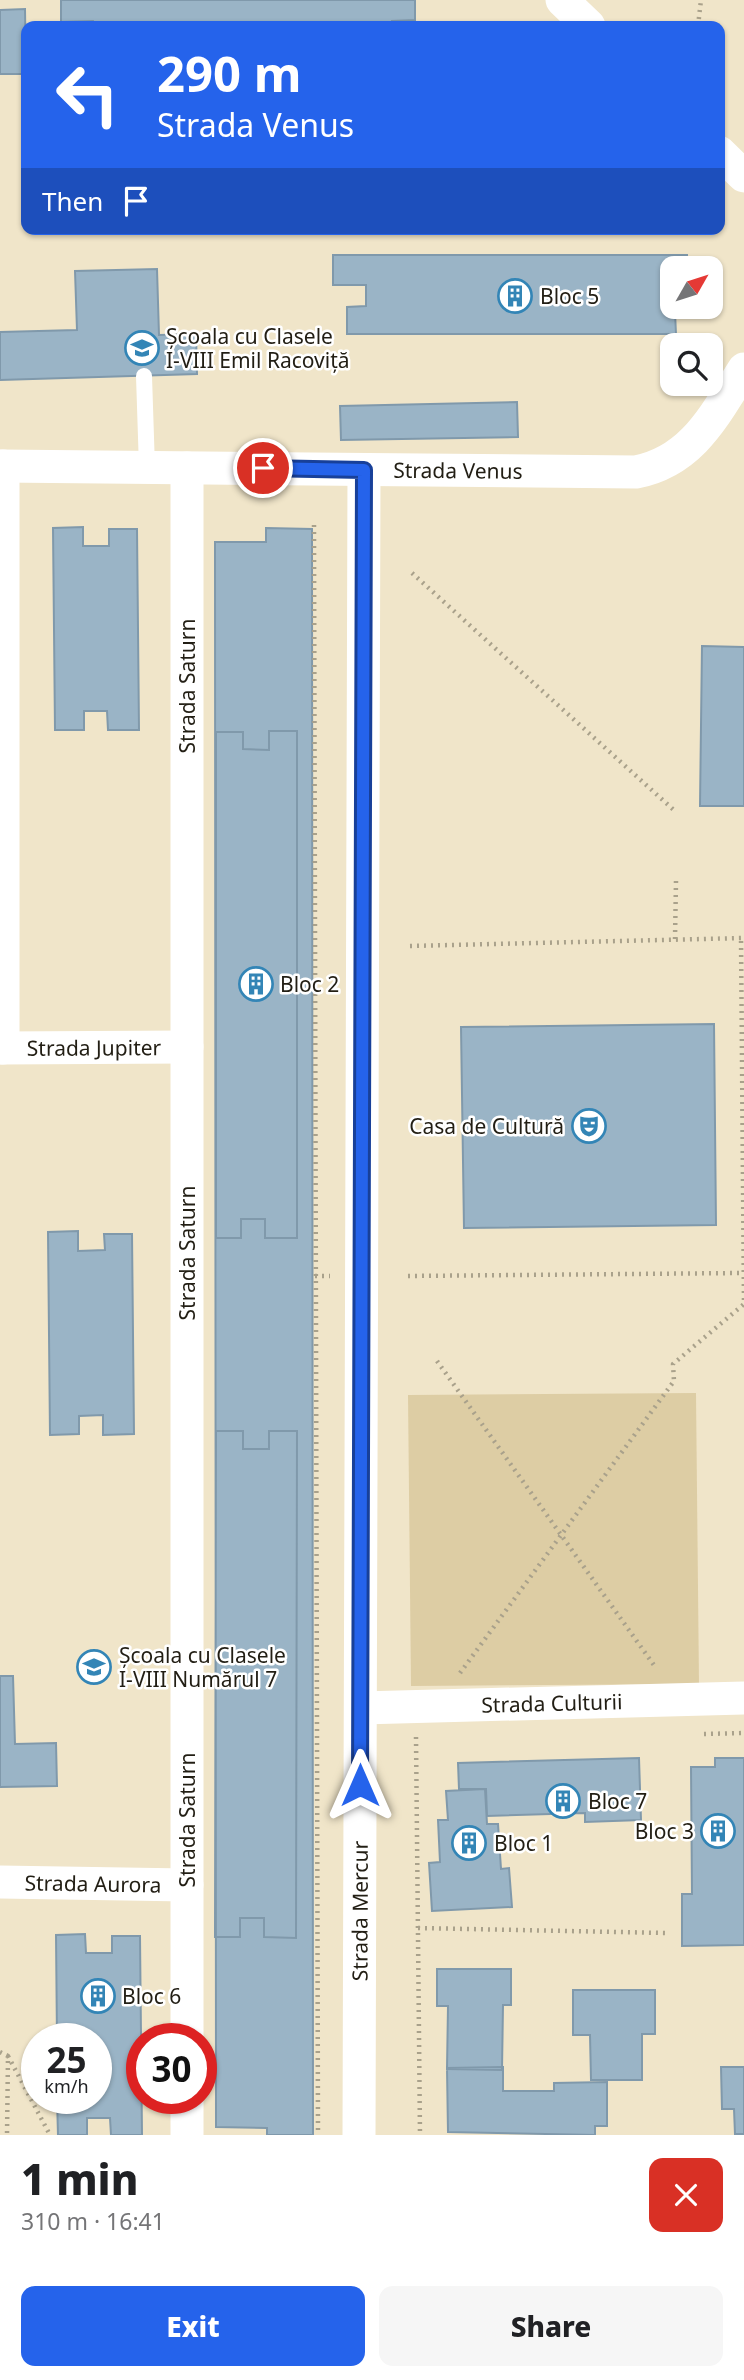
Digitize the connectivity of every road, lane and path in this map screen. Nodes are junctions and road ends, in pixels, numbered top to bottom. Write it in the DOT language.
graph roads {
  1 [pos="562,0"];
  2 [pos="701,0"];
  3 [pos="584,21"];
  4 [pos="699,21"];
  5 [pos="725,158"];
  6 [pos="744,176"];
  7 [pos="744,369"];
  8 [pos="144,376"];
  9 [pos="2,466"];
  10 [pos="147,468"];
  11 [pos="187,468"];
  12 [pos="364,470"];
  13 [pos="314,524"];
  14 [pos="412,573"];
  15 [pos="676,812"];
  16 [pos="676,881"];
  17 [pos="742,938"];
  18 [pos="675,940"];
  19 [pos="410,946"];
  20 [pos="187,1047"];
  21 [pos="1,1048"];
  22 [pos="744,1273"];
  23 [pos="315,1276"];
  24 [pos="330,1276"];
  25 [pos="408,1276"];
  26 [pos="744,1304"];
  27 [pos="437,1361"];
  28 [pos="561,1535"];
  29 [pos="453,1682"];
  30 [pos="744,1698"];
  31 [pos="664,1701"];
  32 [pos="360,1708"];
  33 [pos="416,1732"];
  34 [pos="0,1882"];
  35 [pos="187,1885"];
  36 [pos="418,1928"];
  37 [pos="667,1933"];
  38 [pos="187,2023"];
  39 [pos="0,2052"];
  40 [pos="8,2056"];
  41 [pos="187,2114"];
  42 [pos="7,2135"];
  43 [pos="50,2135"];
  44 [pos="187,2135"];
  45 [pos="318,2135"];
  46 [pos="359,2135"];
  47 [pos="420,2135"];
  1 -- 3 [label="street"];
  2 -- 4 [label="path"];
  5 -- 6 [label="street"];
  7 -- 12 [label="street, Strada Venus"];
  8 -- 10 [label="lane"];
  9 -- 10 [label="street, Strada Venus"];
  9 -- 21 [label="street, Strada Jupiter"];
  10 -- 11 [label="street, Strada Venus"];
  11 -- 12 [label="street, Strada Venus"];
  11 -- 20 [label="street, Strada Saturn"];
  12 -- 32 [label="street, Strada Mercur"];
  13 -- 23 [label="path"];
  14 -- 15 [label="path"];
  16 -- 18 [label="path"];
  17 -- 18 [label="path"];
  17 -- 22 [label="path"];
  18 -- 19 [label="path"];
  20 -- 21 [label="street, Strada Jupiter"];
  20 -- 35 [label="street, Strada Saturn"];
  22 -- 25 [label="path"];
  22 -- 26 [label="path"];
  23 -- 24 [label="path"];
  23 -- 45 [label="path"];
  26 -- 28 [label="path"];
  27 -- 28 [label="path"];
  28 -- 29 [label="path"];
  28 -- 31 [label="path"];
  30 -- 31 [label="street, Strada Culturii"];
  31 -- 32 [label="street, Strada Culturii"];
  32 -- 46 [label="street, Strada Mercur"];
  33 -- 36 [label="path"];
  34 -- 35 [label="street, Strada Aurora"];
  35 -- 38 [label="street, Strada Saturn"];
  36 -- 37 [label="path"];
  36 -- 47 [label="path"];
  39 -- 40 [label="path"];
  40 -- 42 [label="path"];
  40 -- 43 [label="path"];
  41 -- 44 [label="street"];
}
